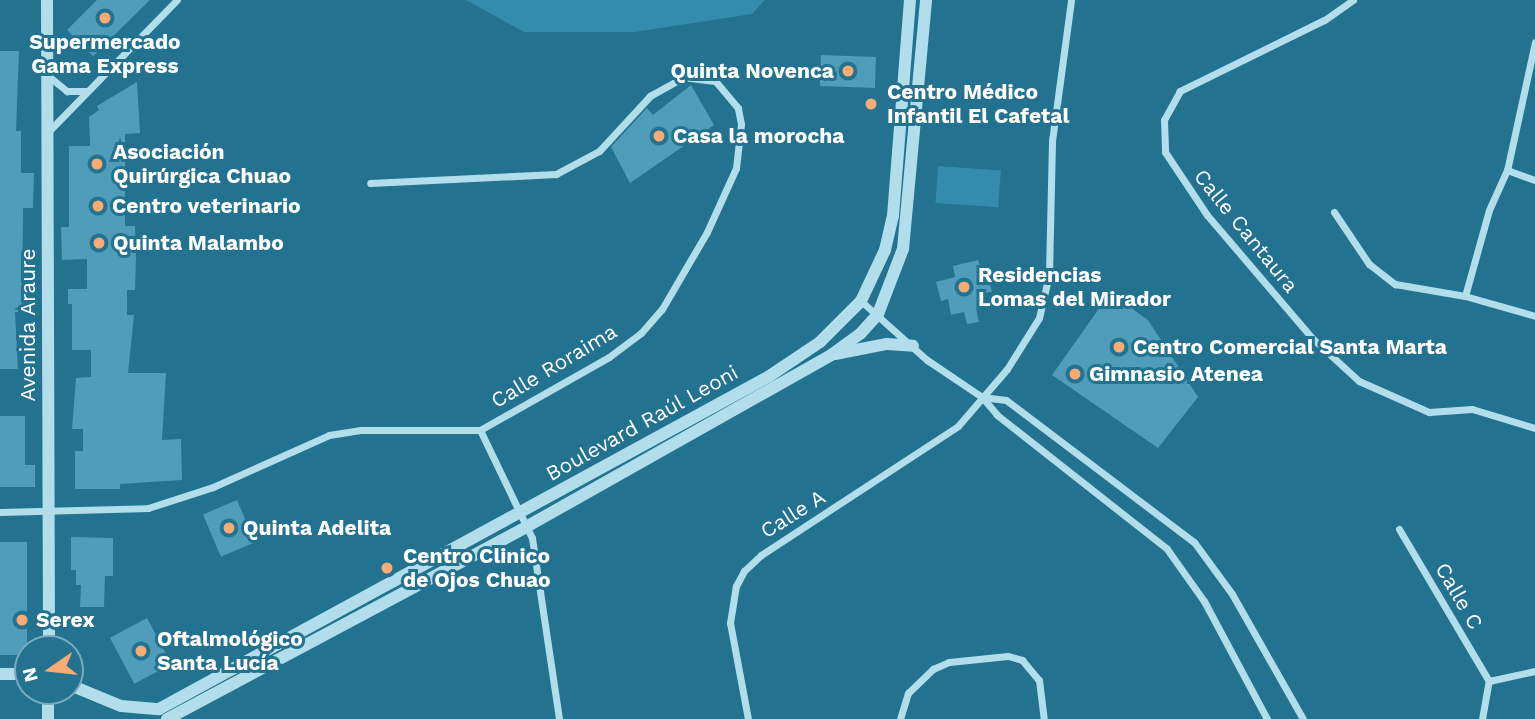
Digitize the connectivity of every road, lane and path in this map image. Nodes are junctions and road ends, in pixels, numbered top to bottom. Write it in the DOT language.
graph roads {
  1 [pos="47,0"];
  2 [pos="177,0"];
  3 [pos="910,0"];
  4 [pos="926,0"];
  5 [pos="1071,0"];
  6 [pos="1353,0"];
  7 [pos="1535,42"];
  8 [pos="46,73"];
  9 [pos="86,91"];
  10 [pos="47,133"];
  11 [pos="1507,170"];
  12 [pos="1535,180"];
  13 [pos="370,183"];
  14 [pos="1334,212"];
  15 [pos="1465,296"];
  16 [pos="861,300"];
  17 [pos="878,314"];
  18 [pos="1535,316"];
  19 [pos="913,346"];
  20 [pos="831,355"];
  21 [pos="982,397"];
  22 [pos="1535,428"];
  23 [pos="480,430"];
  24 [pos="0,512"];
  25 [pos="48,512"];
  26 [pos="519,512"];
  27 [pos="526,527"];
  28 [pos="1399,529"];
  29 [pos="49,635"];
  30 [pos="1535,671"];
  31 [pos="1489,681"];
  32 [pos="84,691"];
  33 [pos="163,714"];
  34 [pos="559,719"];
  35 [pos="748,719"];
  36 [pos="900,719"];
  37 [pos="1044,719"];
  38 [pos="1267,719"];
  39 [pos="1303,719"];
  40 [pos="1482,719"];
  1 -- 8 [label="street, Avenida Araure"];
  2 -- 9 [label="street"];
  3 -- 16 [label="street, Boulevard Raúl Leoni"];
  4 -- 17 [label="street, Boulevard Raúl Leoni"];
  5 -- 21 [label="street, Calle A"];
  6 -- 22 [label="street, Calle Cantaura"];
  7 -- 11 [label="street"];
  8 -- 9 [label="street"];
  8 -- 10 [label="street, Avenida Araure"];
  9 -- 10 [label="street"];
  10 -- 25 [label="street, Avenida Araure"];
  11 -- 12 [label="street"];
  11 -- 15 [label="street"];
  13 -- 23 [label="street, Calle Roraima"];
  14 -- 15 [label="street"];
  15 -- 18 [label="street"];
  16 -- 17 [label="street"];
  16 -- 26 [label="street, Boulevard Raúl Leoni"];
  17 -- 19 [label="street"];
  17 -- 20 [label="street, Boulevard Raúl Leoni"];
  19 -- 20 [label="street"];
  19 -- 21 [label="street"];
  20 -- 27 [label="street, Boulevard Raúl Leoni"];
  21 -- 35 [label="street, Calle A"];
  21 -- 38 [label="street"];
  21 -- 39 [label="street"];
  23 -- 25 [label="street, Calle Roraima"];
  23 -- 26 [label="street"];
  24 -- 25 [label="street, Calle Roraima"];
  25 -- 29 [label="street, Avenida Araure"];
  26 -- 27 [label="street"];
  26 -- 33 [label="street, Boulevard Raúl Leoni"];
  27 -- 33 [label="street, Boulevard Raúl Leoni"];
  27 -- 34 [label="street"];
  28 -- 31 [label="street, Calle C"];
  30 -- 31 [label="street"];
  31 -- 40 [label="street"];
  32 -- 33 [label="street"];
  36 -- 37 [label="street"];
}
